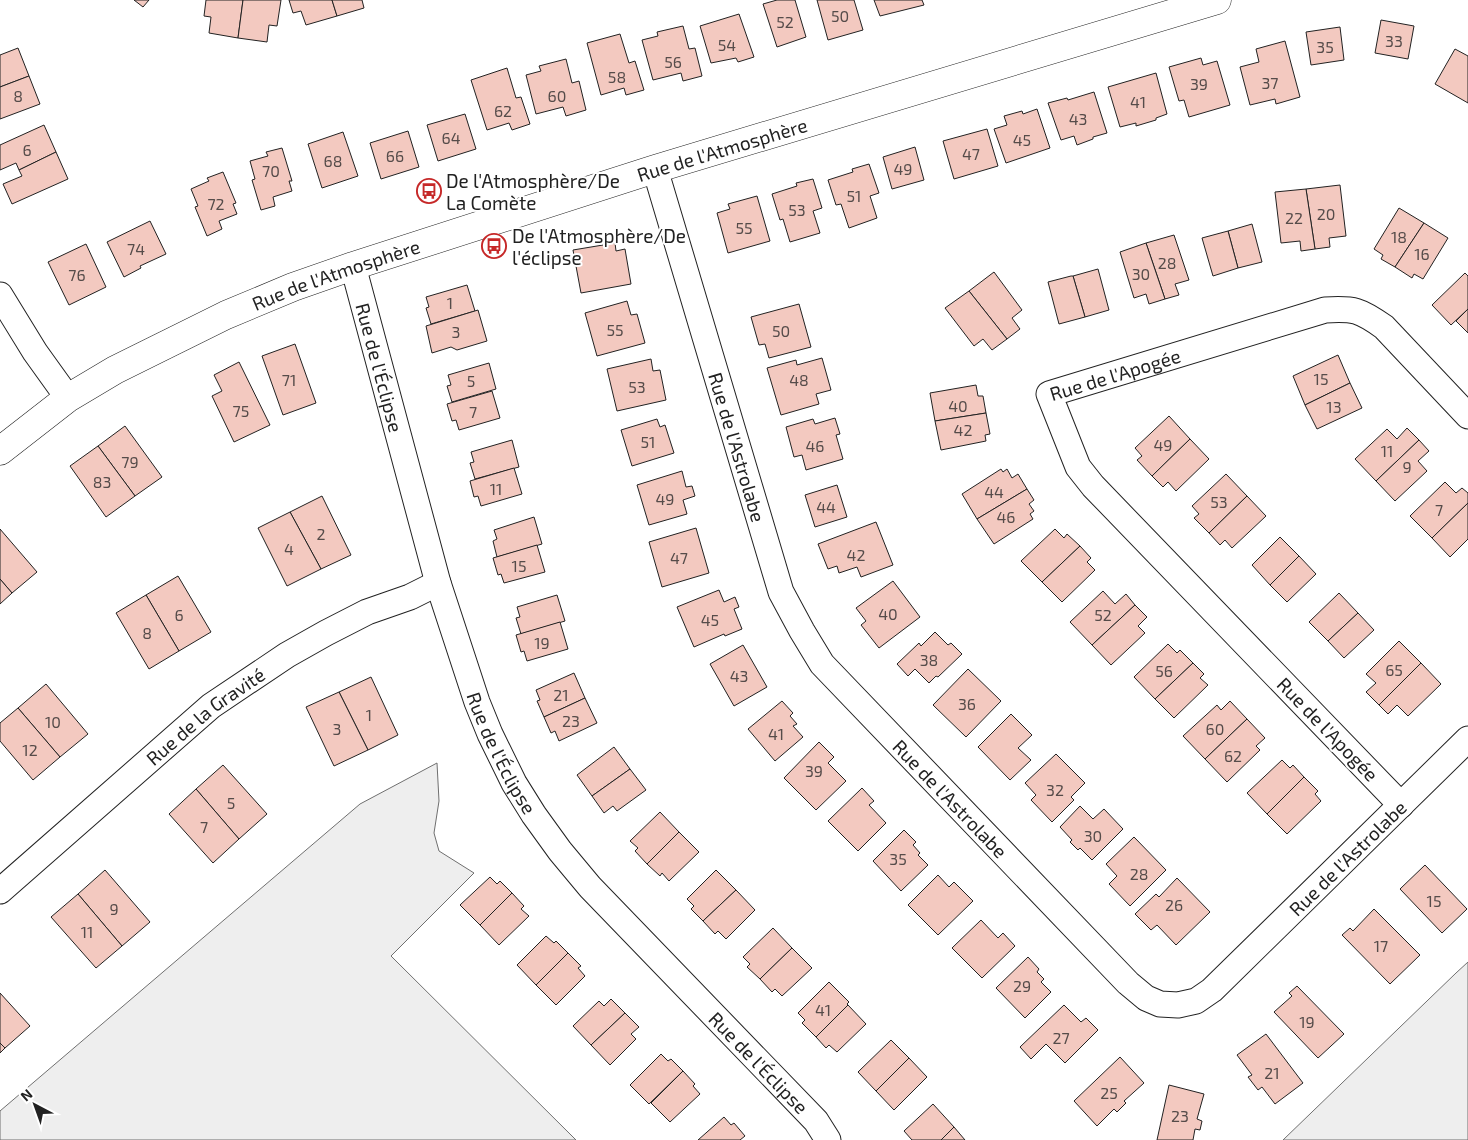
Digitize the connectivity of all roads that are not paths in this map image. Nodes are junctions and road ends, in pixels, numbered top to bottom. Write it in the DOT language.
graph roads {
  1 [pos="1216,0"];
  2 [pos="655,169"];
  3 [pos="353,266"];
  4 [pos="0,295"];
  5 [pos="68,398"];
  6 [pos="1468,416"];
  7 [pos="0,451"];
  8 [pos="438,583"];
  9 [pos="1468,739"];
  10 [pos="1401,805"];
  11 [pos="0,891"];
  12 [pos="828,1140"];
  1 -- 2 [label="street, Rue de l'Atmosphère"];
  2 -- 3 [label="street, Rue de l'Atmosphère"];
  2 -- 10 [label="street, Rue de l'Astrolabe"];
  3 -- 5 [label="street, Rue de l'Atmosphère"];
  3 -- 8 [label="street, Rue de l'Éclipse"];
  4 -- 5 [label="street"];
  5 -- 7 [label="street, Rue de l'Atmosphère"];
  6 -- 10 [label="street, Rue de l'Apogée"];
  8 -- 11 [label="street, Rue de la Gravité"];
  8 -- 12 [label="street, Rue de l'Éclipse"];
  9 -- 10 [label="street, Rue de l'Astrolabe"];
}
